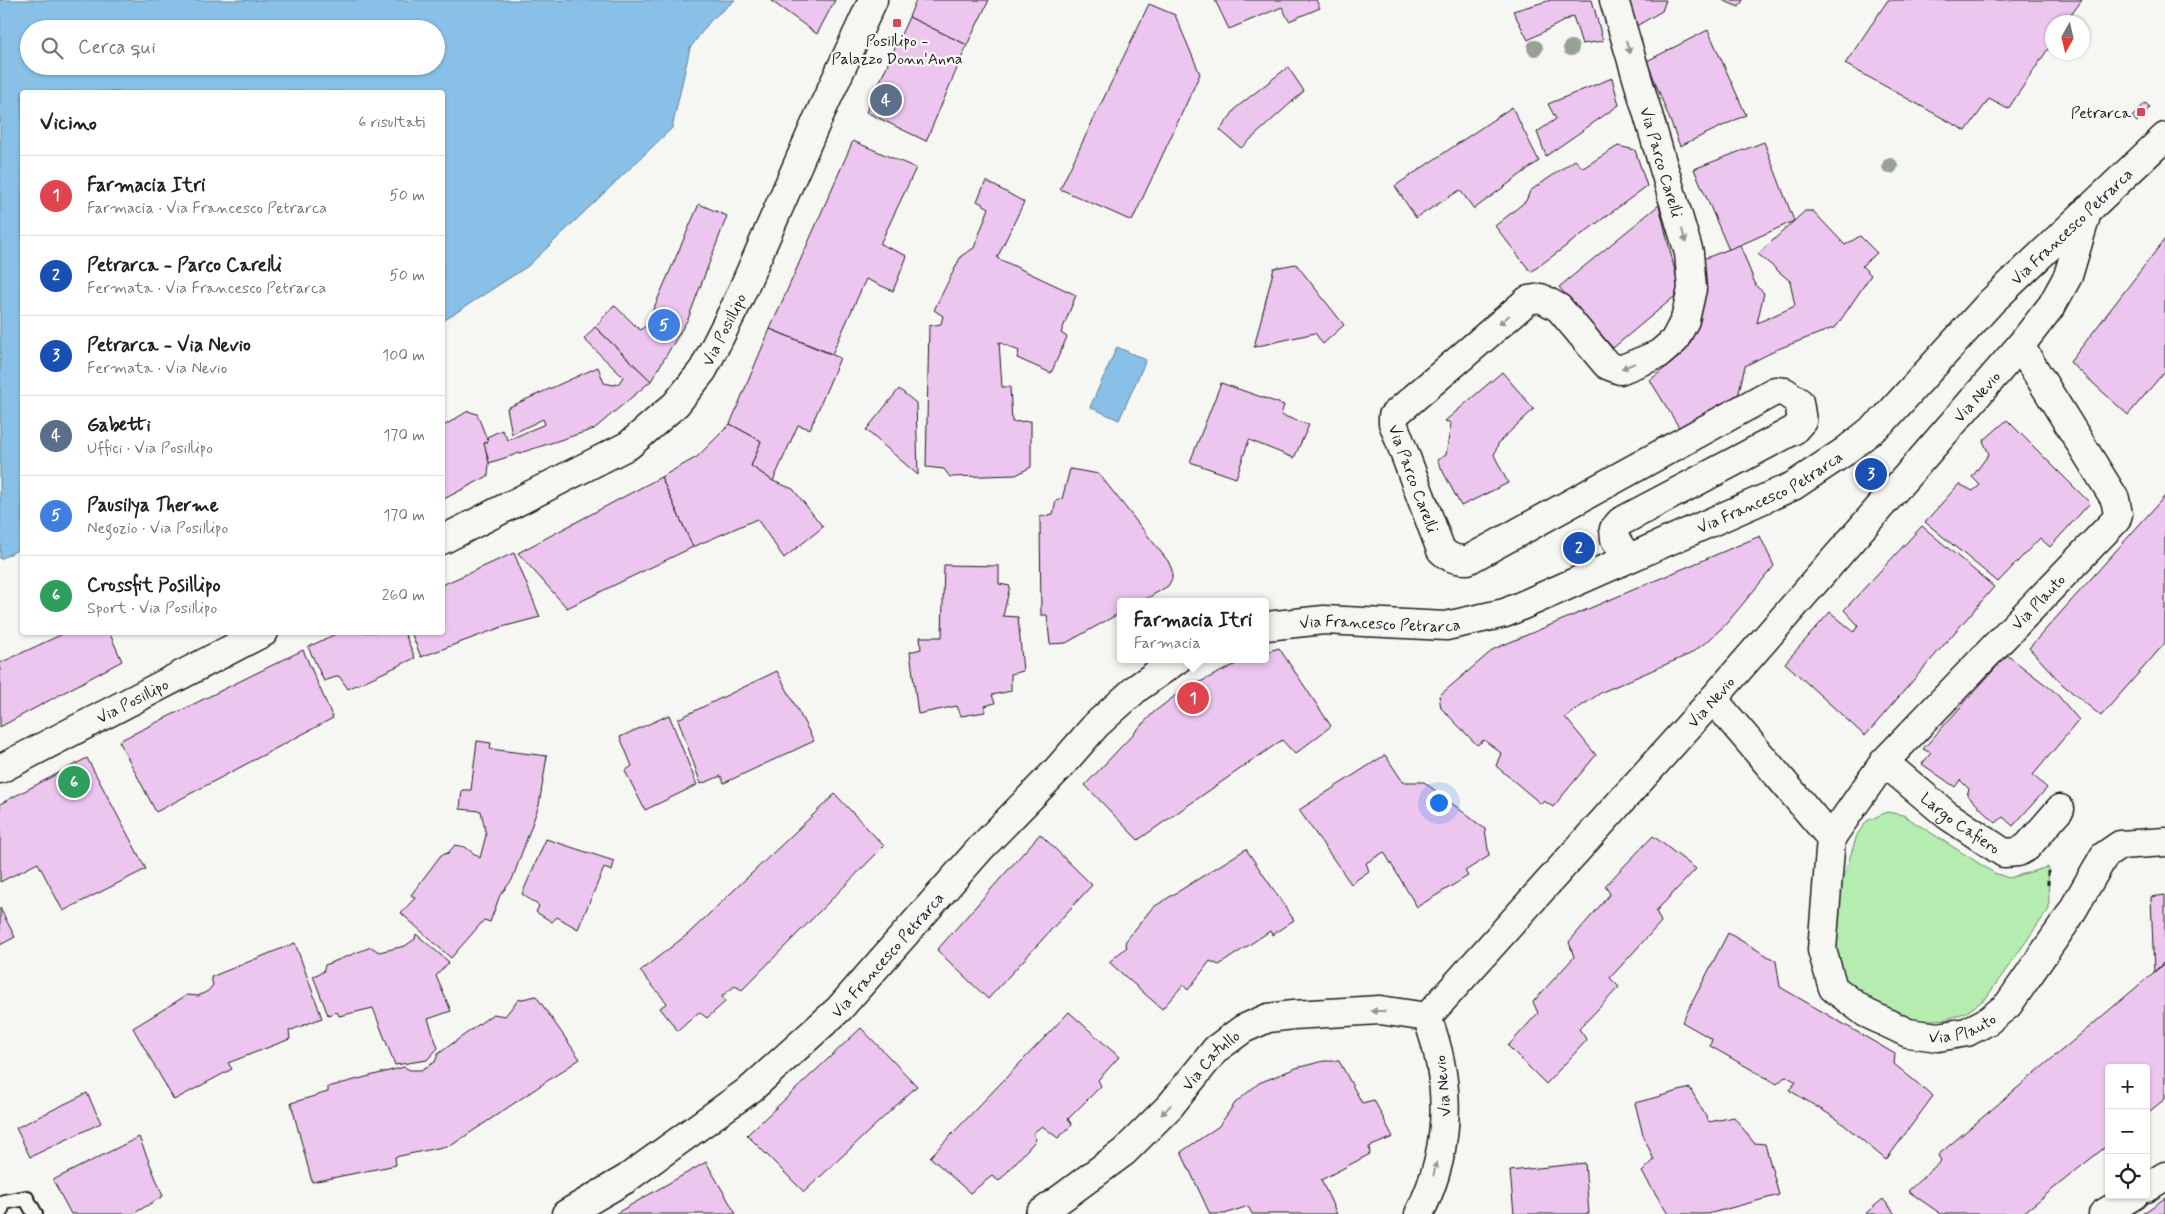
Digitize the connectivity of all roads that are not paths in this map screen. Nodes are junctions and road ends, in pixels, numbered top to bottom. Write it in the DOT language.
graph roads {
  1 [pos="873,0"];
  2 [pos="1614,0"];
  3 [pos="2165,137"];
  4 [pos="2088,209"];
  5 [pos="2020,346"];
  6 [pos="445,538"];
  7 [pos="1628,558"];
  8 [pos="1269,626"];
  9 [pos="258,635"];
  10 [pos="1172,663"];
  11 [pos="1713,699"];
  12 [pos="1884,762"];
  13 [pos="0,769"];
  14 [pos="2060,809"];
  15 [pos="1831,838"];
  16 [pos="2165,842"];
  17 [pos="1427,1017"];
  18 [pos="2165,1176"];
  19 [pos="2150,1185"];
  20 [pos="2127,1199"];
  21 [pos="0,1212"];
  22 [pos="35,1214"];
  23 [pos="566,1214"];
  24 [pos="1040,1214"];
  25 [pos="1419,1214"];
  26 [pos="2103,1214"];
  1 -- 6 [label="street, Via Posillipo"];
  2 -- 7 [label="street, Via Parco Carelli, one-way"];
  3 -- 4 [label="street, Via Francesco Petrarca"];
  4 -- 5 [label="street, Via Nevio"];
  4 -- 7 [label="street, Via Francesco Petrarca"];
  5 -- 11 [label="street, Via Nevio"];
  5 -- 12 [label="street, Via Plauto"];
  7 -- 8 [label="street, Via Francesco Petrarca"];
  9 -- 13 [label="street, Via Posillipo"];
  10 -- 23 [label="street, Via Francesco Petrarca"];
  11 -- 15 [label="street"];
  11 -- 17 [label="street, Via Nevio"];
  12 -- 14 [label="street, Largo Cafiero"];
  12 -- 15 [label="street, Via Plauto"];
  15 -- 16 [label="street, Via Plauto"];
  17 -- 24 [label="street, Via Catullo, one-way"];
  25 -- 17 [label="street, Via Nevio, one-way"];
  18 -- 19 [label="street"];
  20 -- 26 [label="street"];
  21 -- 22 [label="lane"];
}
